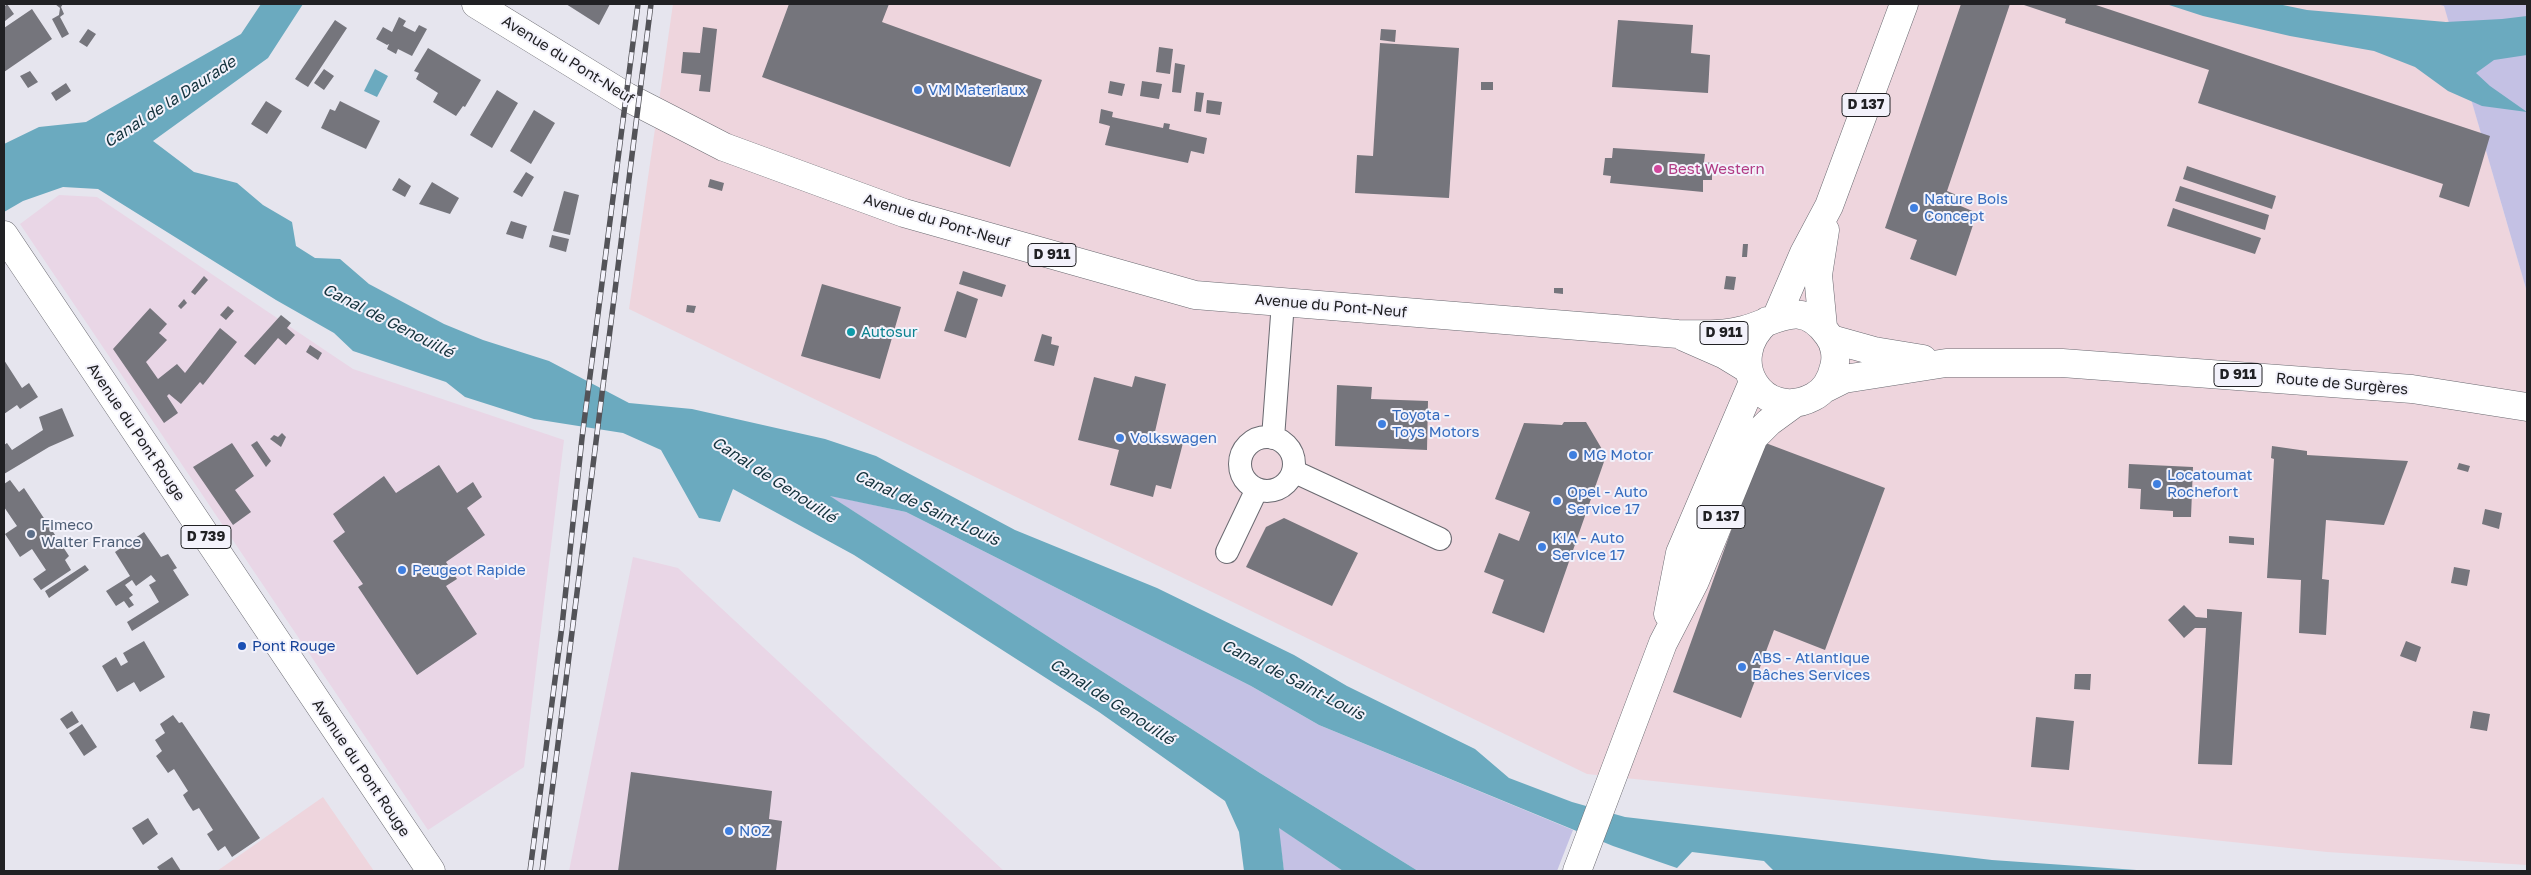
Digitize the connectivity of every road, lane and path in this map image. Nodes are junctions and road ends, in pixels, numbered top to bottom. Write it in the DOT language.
graph roads {
  1 [pos="476,4"];
  2 [pos="1904,4"];
  3 [pos="1829,206"];
  4 [pos="6,238"];
  5 [pos="1283,302"];
  6 [pos="1772,319"];
  7 [pos="1827,333"];
  8 [pos="1678,334"];
  9 [pos="1946,363"];
  10 [pos="1750,376"];
  11 [pos="1824,389"];
  12 [pos="1795,403"];
  13 [pos="2527,408"];
  14 [pos="1273,438"];
  15 [pos="1293,471"];
  16 [pos="1257,489"];
  17 [pos="1440,539"];
  18 [pos="1227,552"];
  19 [pos="1663,642"];
  20 [pos="1580,862"];
  21 [pos="431,871"];
  1 -- 5 [label="main road, Avenue du Pont-Neuf / D 911"];
  2 -- 3 [label="main road, D 137"];
  3 -- 6 [label="main road, D 137"];
  3 -- 7 [label="main road, D 137"];
  4 -- 21 [label="main road, Avenue du Pont Rouge / D 739"];
  5 -- 8 [label="main road, Avenue du Pont-Neuf / D 911"];
  5 -- 14 [label="street"];
  6 -- 7 [label="main road"];
  6 -- 8 [label="main road, D 911"];
  6 -- 10 [label="main road"];
  7 -- 9 [label="main road, D 911"];
  7 -- 11 [label="main road"];
  8 -- 10 [label="main road, D 911"];
  9 -- 11 [label="main road, D 911"];
  9 -- 13 [label="main road, Route de Surgères / D 911"];
  10 -- 12 [label="main road"];
  10 -- 19 [label="main road, D 137"];
  11 -- 12 [label="main road"];
  12 -- 19 [label="main road, D 137"];
  14 -- 15 [label="street"];
  14 -- 16 [label="street"];
  15 -- 16 [label="street"];
  15 -- 17 [label="street"];
  16 -- 18 [label="street"];
  19 -- 20 [label="main road, D 137"];
}
